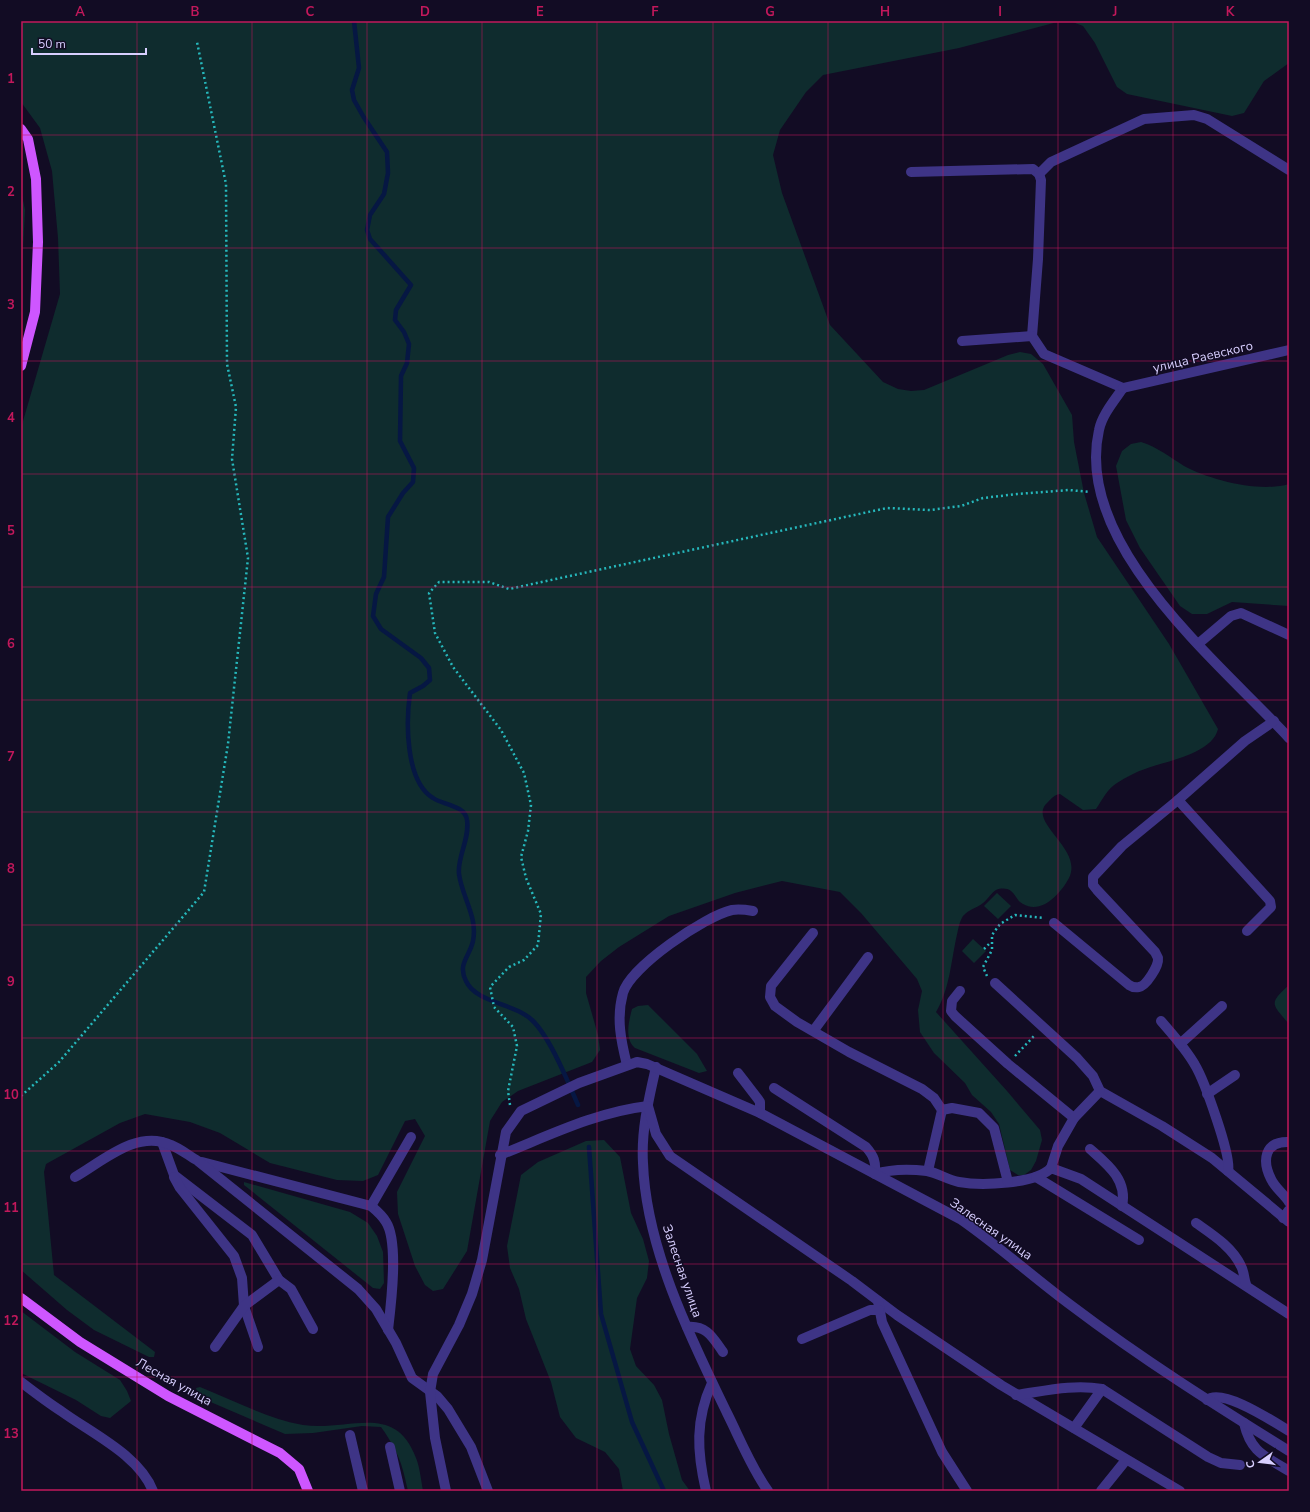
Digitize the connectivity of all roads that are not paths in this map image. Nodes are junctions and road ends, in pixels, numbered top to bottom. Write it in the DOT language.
graph roads {
  1 [pos="21,128"];
  2 [pos="1289,170"];
  3 [pos="911,172"];
  4 [pos="1039,174"];
  5 [pos="1032,336"];
  6 [pos="962,341"];
  7 [pos="1289,350"];
  8 [pos="21,366"];
  9 [pos="1123,388"];
  10 [pos="1289,635"];
  11 [pos="1198,644"];
  12 [pos="1274,721"];
  13 [pos="1289,738"];
  14 [pos="1178,800"];
  15 [pos="754,911"];
  16 [pos="1054,923"];
  17 [pos="1247,930"];
  18 [pos="813,933"];
  19 [pos="868,957"];
  20 [pos="995,983"];
  21 [pos="960,991"];
  22 [pos="1222,1006"];
  23 [pos="1161,1021"];
  24 [pos="814,1030"];
  25 [pos="1180,1044"];
  26 [pos="627,1065"];
  27 [pos="656,1067"];
  28 [pos="738,1073"];
  29 [pos="1235,1075"];
  30 [pos="774,1088"];
  31 [pos="1100,1091"];
  32 [pos="1207,1094"];
  33 [pos="648,1106"];
  34 [pos="942,1110"];
  35 [pos="760,1113"];
  36 [pos="1074,1118"];
  37 [pos="411,1137"];
  38 [pos="162,1142"];
  39 [pos="1289,1142"];
  40 [pos="1090,1149"];
  41 [pos="500,1156"];
  42 [pos="198,1161"];
  43 [pos="1051,1168"];
  44 [pos="928,1171"];
  45 [pos="1228,1171"];
  46 [pos="875,1174"];
  47 [pos="174,1175"];
  48 [pos="75,1177"];
  49 [pos="1036,1177"];
  50 [pos="1008,1182"];
  51 [pos="1289,1202"];
  52 [pos="371,1206"];
  53 [pos="1122,1206"];
  54 [pos="1287,1217"];
  55 [pos="1196,1223"];
  56 [pos="1139,1240"];
  57 [pos="279,1280"];
  58 [pos="1246,1284"];
  59 [pos="21,1298"];
  60 [pos="879,1305"];
  61 [pos="244,1306"];
  62 [pos="1289,1314"];
  63 [pos="687,1327"];
  64 [pos="313,1330"];
  65 [pos="388,1330"];
  66 [pos="802,1339"];
  67 [pos="215,1347"];
  68 [pos="258,1347"];
  69 [pos="723,1352"];
  70 [pos="21,1382"];
  71 [pos="712,1383"];
  72 [pos="1102,1389"];
  73 [pos="430,1392"];
  74 [pos="1016,1395"];
  75 [pos="1207,1400"];
  76 [pos="1244,1423"];
  77 [pos="1074,1428"];
  78 [pos="1289,1430"];
  79 [pos="350,1435"];
  80 [pos="390,1447"];
  81 [pos="1289,1451"];
  82 [pos="1126,1460"];
  83 [pos="1240,1465"];
  84 [pos="1289,1471"];
  85 [pos="153,1491"];
  86 [pos="308,1491"];
  87 [pos="363,1491"];
  88 [pos="400,1491"];
  89 [pos="446,1491"];
  90 [pos="488,1491"];
  91 [pos="706,1491"];
  92 [pos="768,1491"];
  93 [pos="967,1491"];
  94 [pos="1101,1491"];
  95 [pos="1180,1491"];
  1 -- 8 [label="main road"];
  2 -- 4 [label="street"];
  3 -- 4 [label="street"];
  4 -- 5 [label="street"];
  5 -- 6 [label="street"];
  5 -- 9 [label="street"];
  7 -- 9 [label="street, улица Раевского"];
  9 -- 11 [label="street"];
  10 -- 11 [label="street"];
  11 -- 12 [label="street"];
  12 -- 13 [label="street"];
  12 -- 14 [label="street"];
  14 -- 16 [label="street"];
  14 -- 17 [label="street"];
  15 -- 26 [label="street"];
  18 -- 24 [label="street"];
  19 -- 24 [label="street"];
  20 -- 31 [label="street"];
  21 -- 36 [label="street"];
  22 -- 25 [label="street"];
  23 -- 25 [label="street"];
  24 -- 34 [label="street"];
  25 -- 32 [label="street"];
  26 -- 27 [label="street, Залесная улица"];
  26 -- 41 [label="street, Залесная улица"];
  27 -- 33 [label="street, Залесная улица"];
  27 -- 35 [label="street, Залесная улица"];
  28 -- 35 [label="street"];
  29 -- 32 [label="street"];
  30 -- 46 [label="street"];
  31 -- 36 [label="street"];
  31 -- 45 [label="street"];
  32 -- 45 [label="street"];
  33 -- 41 [label="street"];
  33 -- 60 [label="street"];
  33 -- 63 [label="street, Залесная улица"];
  34 -- 44 [label="street"];
  34 -- 50 [label="street"];
  35 -- 46 [label="street, Залесная улица"];
  36 -- 43 [label="street"];
  37 -- 52 [label="street"];
  38 -- 42 [label="street"];
  38 -- 47 [label="street"];
  38 -- 48 [label="street"];
  39 -- 51 [label="street"];
  40 -- 53 [label="street"];
  41 -- 73 [label="street, Залесная улица"];
  42 -- 52 [label="street"];
  42 -- 65 [label="street"];
  43 -- 49 [label="street"];
  43 -- 53 [label="street"];
  44 -- 46 [label="street"];
  44 -- 50 [label="street"];
  45 -- 54 [label="street"];
  46 -- 75 [label="street, Залесная улица"];
  47 -- 57 [label="street"];
  47 -- 61 [label="street"];
  49 -- 50 [label="street"];
  49 -- 56 [label="street"];
  52 -- 65 [label="street"];
  53 -- 58 [label="street"];
  55 -- 58 [label="street"];
  57 -- 61 [label="street"];
  57 -- 64 [label="street"];
  58 -- 62 [label="street"];
  59 -- 86 [label="main road, Лесная улица"];
  60 -- 66 [label="street"];
  60 -- 74 [label="street"];
  60 -- 93 [label="street"];
  61 -- 67 [label="street"];
  61 -- 68 [label="street"];
  63 -- 69 [label="street"];
  63 -- 71 [label="street, Залесная улица"];
  65 -- 73 [label="street"];
  70 -- 85 [label="street"];
  71 -- 91 [label="street"];
  71 -- 92 [label="street, Залесная улица"];
  72 -- 74 [label="street"];
  72 -- 77 [label="street"];
  72 -- 83 [label="street"];
  73 -- 89 [label="street, Залесная улица"];
  73 -- 90 [label="street"];
  74 -- 77 [label="street"];
  75 -- 76 [label="street, Залесная улица"];
  75 -- 78 [label="street"];
  76 -- 81 [label="street, Залесная улица"];
  76 -- 84 [label="street"];
  77 -- 82 [label="street"];
  79 -- 87 [label="street"];
  80 -- 88 [label="street"];
  82 -- 94 [label="street"];
  82 -- 95 [label="street"];
}
